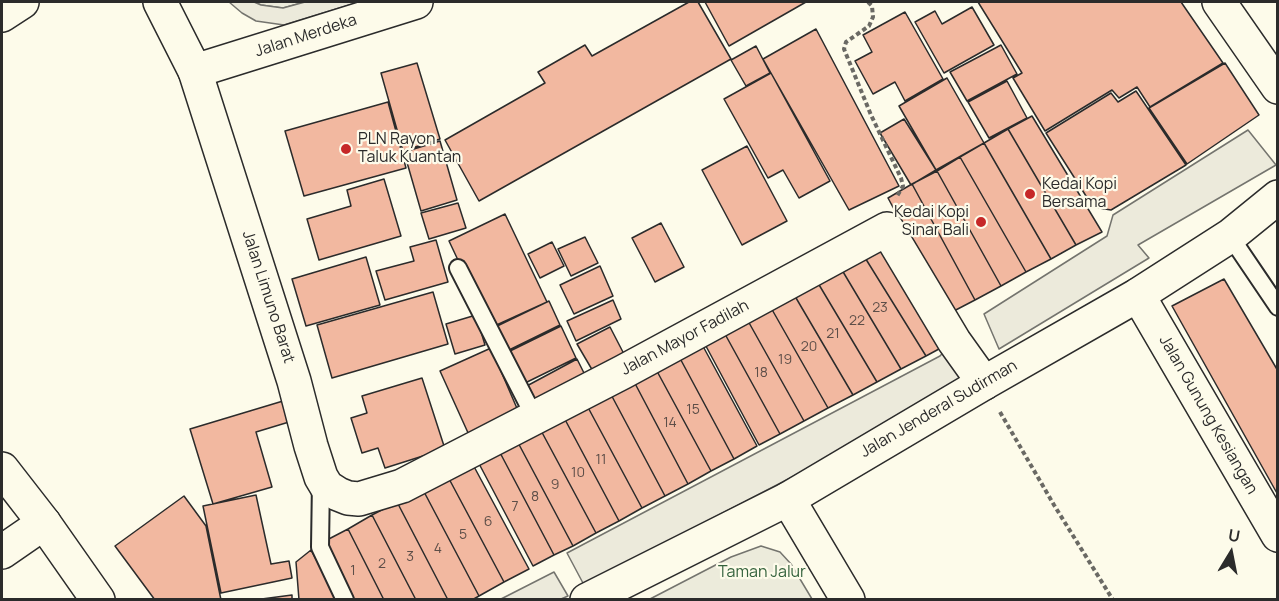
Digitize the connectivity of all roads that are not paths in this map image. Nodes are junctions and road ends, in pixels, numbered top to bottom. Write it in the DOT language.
graph roads {
  1 [pos="22,2"];
  2 [pos="160,2"];
  3 [pos="416,2"];
  4 [pos="1219,2"];
  5 [pos="2,15"];
  6 [pos="195,71"];
  7 [pos="1278,87"];
  8 [pos="1278,196"];
  9 [pos="1230,236"];
  10 [pos="458,268"];
  11 [pos="1138,295"];
  12 [pos="1278,307"];
  13 [pos="984,383"];
  14 [pos="535,418"];
  15 [pos="2,469"];
  16 [pos="321,477"];
  17 [pos="788,499"];
  18 [pos="44,524"];
  19 [pos="1278,535"];
  20 [pos="2,552"];
  21 [pos="98,600"];
  22 [pos="345,600"];
  23 [pos="587,600"];
  24 [pos="848,600"];
  1 -- 5 [label="street"];
  2 -- 6 [label="street, Jalan Limuno Barat"];
  3 -- 6 [label="street, Jalan Merdeka"];
  4 -- 7 [label="street"];
  6 -- 16 [label="street, Jalan Limuno Barat"];
  8 -- 9 [label="street, Jalan Jenderal Sudirman"];
  9 -- 11 [label="street, Jalan Jenderal Sudirman"];
  9 -- 12 [label="lane"];
  10 -- 14 [label="lane"];
  11 -- 13 [label="street, Jalan Jenderal Sudirman"];
  11 -- 19 [label="street, Jalan Gunung Kesiangan"];
  13 -- 14 [label="street, Jalan Mayor Fadilah"];
  13 -- 17 [label="street, Jalan Jenderal Sudirman"];
  14 -- 16 [label="street, Jalan Mayor Fadilah"];
  15 -- 18 [label="street"];
  16 -- 22 [label="lane, Jalan Limuno Barat"];
  17 -- 23 [label="street, Jalan Jenderal Sudirman"];
  17 -- 24 [label="street"];
  18 -- 20 [label="street"];
  18 -- 21 [label="street"];
}
